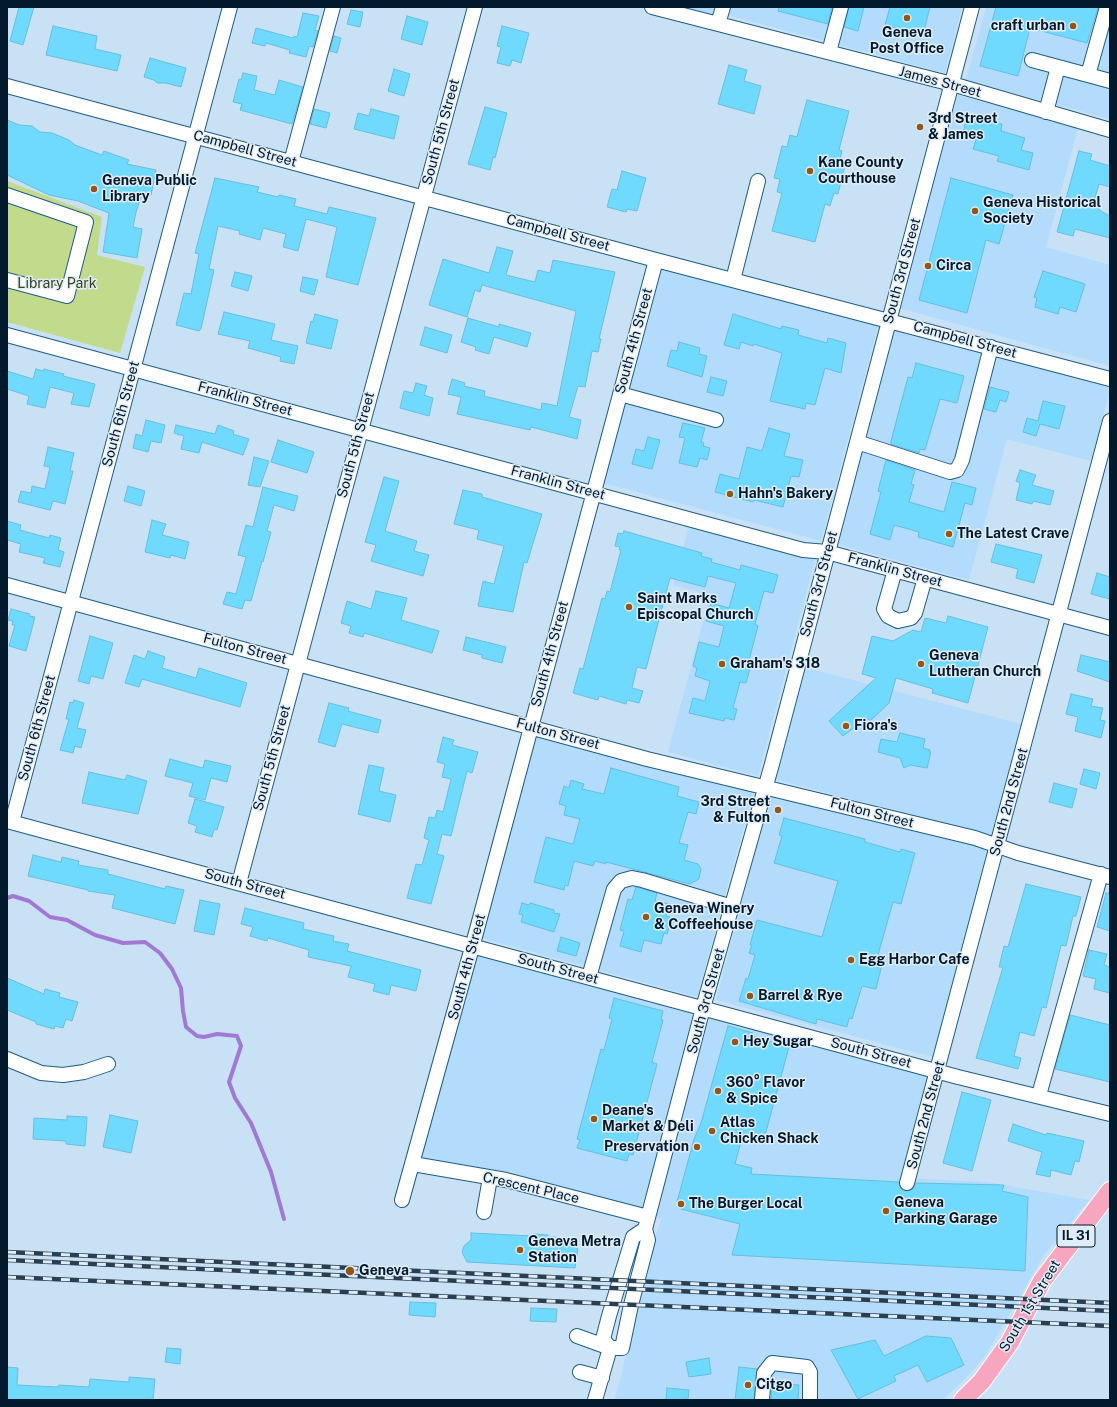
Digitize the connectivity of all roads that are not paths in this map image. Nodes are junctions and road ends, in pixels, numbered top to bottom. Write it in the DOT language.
graph roads {
  1 [pos="230,7"];
  2 [pos="333,7"];
  3 [pos="475,7"];
  4 [pos="652,7"];
  5 [pos="723,7"];
  6 [pos="841,7"];
  7 [pos="972,7"];
  8 [pos="1107,7"];
  9 [pos="666,9"];
  10 [pos="718,24"];
  11 [pos="829,52"];
  12 [pos="1032,60"];
  13 [pos="1058,67"];
  14 [pos="1088,75"];
  15 [pos="1110,81"];
  16 [pos="952,84"];
  17 [pos="7,86"];
  18 [pos="1046,112"];
  19 [pos="1110,130"];
  20 [pos="195,136"];
  21 [pos="291,162"];
  22 [pos="758,181"];
  23 [pos="7,195"];
  24 [pos="423,197"];
  25 [pos="656,260"];
  26 [pos="7,280"];
  27 [pos="733,280"];
  28 [pos="889,320"];
  29 [pos="7,335"];
  30 [pos="991,347"];
  31 [pos="133,369"];
  32 [pos="1110,379"];
  33 [pos="620,394"];
  34 [pos="716,420"];
  35 [pos="1110,421"];
  36 [pos="360,430"];
  37 [pos="857,442"];
  38 [pos="593,492"];
  39 [pos="827,552"];
  40 [pos="895,570"];
  41 [pos="925,578"];
  42 [pos="7,585"];
  43 [pos="70,602"];
  44 [pos="1058,614"];
  45 [pos="1110,628"];
  46 [pos="298,663"];
  47 [pos="531,727"];
  48 [pos="765,787"];
  49 [pos="10,822"];
  50 [pos="998,846"];
  51 [pos="1105,876"];
  52 [pos="239,883"];
  53 [pos="732,907"];
  54 [pos="473,946"];
  55 [pos="589,977"];
  56 [pos="704,1008"];
  57 [pos="7,1059"];
  58 [pos="108,1064"];
  59 [pos="938,1072"];
  60 [pos="1039,1095"];
  61 [pos="1110,1114"];
  62 [pos="413,1164"];
  63 [pos="490,1178"];
  64 [pos="907,1183"];
  65 [pos="1110,1190"];
  66 [pos="402,1200"];
  67 [pos="484,1212"];
  68 [pos="647,1223"];
  69 [pos="576,1336"];
  70 [pos="610,1348"];
  71 [pos="580,1372"];
  72 [pos="602,1378"];
  73 [pos="595,1400"];
  74 [pos="762,1400"];
  75 [pos="810,1400"];
  76 [pos="963,1400"];
  1 -- 20 [label="street, South 6th Street"];
  2 -- 21 [label="street"];
  3 -- 24 [label="street, South 5th Street"];
  4 -- 9 [label="street, James Street"];
  5 -- 10 [label="street"];
  6 -- 11 [label="street"];
  7 -- 16 [label="street, South 3rd Street"];
  8 -- 14 [label="street"];
  9 -- 10 [label="street, James Street"];
  10 -- 11 [label="street, James Street"];
  11 -- 16 [label="street, James Street"];
  12 -- 13 [label="street"];
  13 -- 14 [label="street"];
  13 -- 18 [label="street"];
  14 -- 15 [label="street"];
  16 -- 18 [label="street, James Street"];
  16 -- 28 [label="street, South 3rd Street"];
  17 -- 20 [label="street, Campbell Street"];
  18 -- 19 [label="street, James Street"];
  20 -- 21 [label="street, Campbell Street"];
  20 -- 31 [label="street, South 6th Street"];
  21 -- 24 [label="street, Campbell Street"];
  22 -- 27 [label="street"];
  23 -- 26 [label="street"];
  24 -- 25 [label="street, Campbell Street"];
  24 -- 36 [label="street, South 5th Street"];
  25 -- 27 [label="street, Campbell Street"];
  25 -- 33 [label="street, South 4th Street"];
  27 -- 28 [label="street, Campbell Street"];
  28 -- 30 [label="street, Campbell Street"];
  28 -- 37 [label="street, South 3rd Street"];
  29 -- 31 [label="street, Franklin Street"];
  30 -- 32 [label="street, Campbell Street"];
  30 -- 37 [label="street"];
  31 -- 36 [label="street, Franklin Street"];
  31 -- 43 [label="street, South 6th Street"];
  33 -- 34 [label="street"];
  33 -- 38 [label="street, South 4th Street"];
  35 -- 44 [label="street, South 2nd Street"];
  36 -- 38 [label="street, Franklin Street"];
  36 -- 46 [label="street, South 5th Street"];
  37 -- 39 [label="street, South 3rd Street"];
  38 -- 39 [label="street, Franklin Street"];
  38 -- 47 [label="street, South 4th Street"];
  39 -- 40 [label="street, Franklin Street"];
  39 -- 48 [label="street, South 3rd Street"];
  40 -- 41 [label="street, Franklin Street"];
  40 -- 41 [label="street"];
  41 -- 44 [label="street, Franklin Street"];
  42 -- 43 [label="street, Fulton Street"];
  43 -- 46 [label="street, Fulton Street"];
  43 -- 49 [label="street, South 6th Street"];
  44 -- 45 [label="street, Franklin Street"];
  44 -- 50 [label="street, South 2nd Street"];
  46 -- 47 [label="street, Fulton Street"];
  46 -- 52 [label="street, South 5th Street"];
  47 -- 48 [label="street, Fulton Street"];
  47 -- 54 [label="street, South 4th Street"];
  48 -- 50 [label="street, Fulton Street"];
  48 -- 53 [label="street, South 3rd Street"];
  49 -- 52 [label="street, South Street"];
  50 -- 51 [label="street, Fulton Street"];
  50 -- 59 [label="street, South 2nd Street"];
  51 -- 60 [label="street"];
  52 -- 54 [label="street, South Street"];
  53 -- 55 [label="street"];
  53 -- 56 [label="street, South 3rd Street"];
  54 -- 55 [label="street, South Street"];
  54 -- 62 [label="street, South 4th Street"];
  55 -- 56 [label="street, South Street"];
  56 -- 59 [label="street, South Street"];
  56 -- 68 [label="street, South 3rd Street"];
  57 -- 58 [label="street"];
  59 -- 60 [label="street, South Street"];
  59 -- 64 [label="street, South 2nd Street"];
  60 -- 61 [label="street, South Street"];
  62 -- 63 [label="street, Crescent Place"];
  62 -- 66 [label="street, South 4th Street"];
  63 -- 67 [label="street"];
  63 -- 68 [label="street, Crescent Place"];
  65 -- 76 [label="main road, South 1st Street / IL 31"];
  68 -- 70 [label="street"];
  68 -- 70 [label="street, South 3rd Street"];
  69 -- 70 [label="street"];
  70 -- 72 [label="street"];
  71 -- 72 [label="street"];
  72 -- 73 [label="street"];
  74 -- 75 [label="street"];
}
